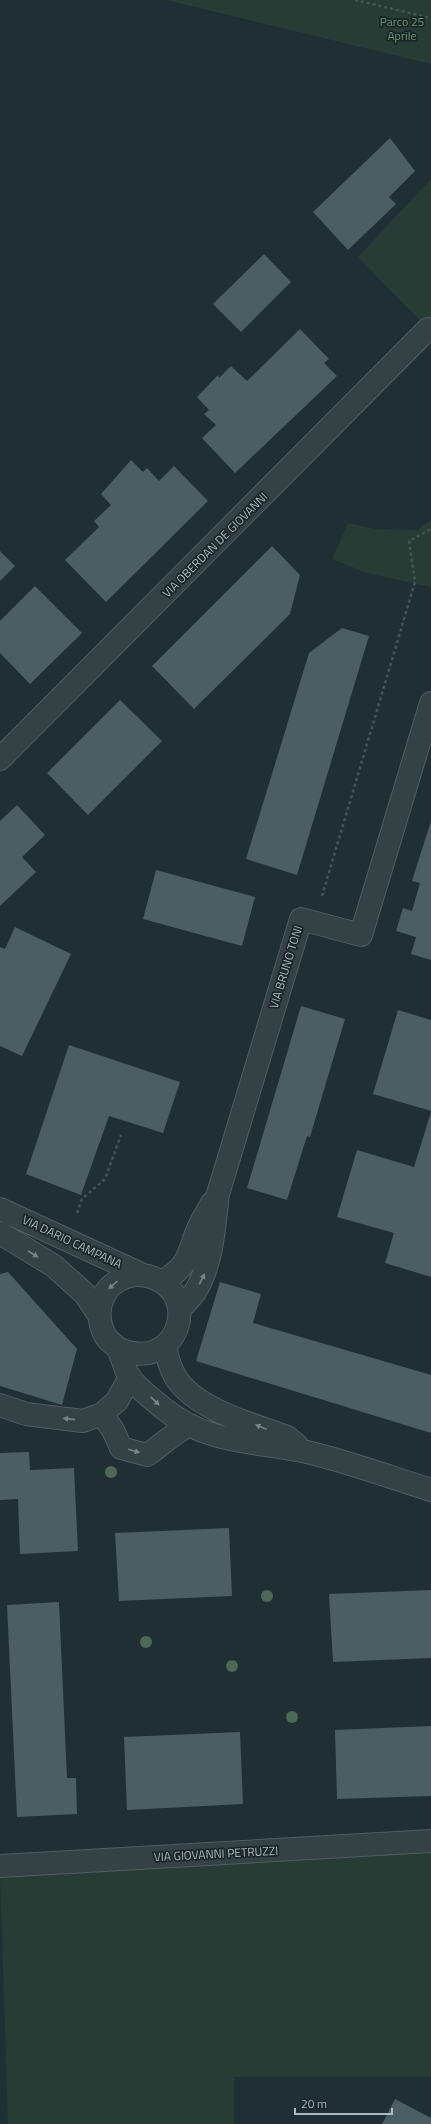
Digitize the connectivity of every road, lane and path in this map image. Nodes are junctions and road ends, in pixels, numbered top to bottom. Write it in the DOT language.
graph roads {
  1 [pos="355,0"];
  2 [pos="431,18"];
  3 [pos="428,329"];
  4 [pos="431,529"];
  5 [pos="431,703"];
  6 [pos="0,759"];
  7 [pos="314,922"];
  8 [pos="121,1135"];
  9 [pos="218,1194"];
  10 [pos="0,1209"];
  11 [pos="76,1217"];
  12 [pos="0,1233"];
  13 [pos="153,1279"];
  14 [pos="179,1310"];
  15 [pos="99,1315"];
  16 [pos="165,1346"];
  17 [pos="117,1348"];
  18 [pos="130,1377"];
  19 [pos="0,1405"];
  20 [pos="102,1414"];
  21 [pos="190,1426"];
  22 [pos="308,1452"];
  23 [pos="431,1490"];
  24 [pos="431,1841"];
  25 [pos="0,1866"];
  1 -- 2 [label="path"];
  3 -- 6 [label="street, VIA OBERDAN DE GIOVANNI"];
  4 -- 7 [label="path"];
  5 -- 7 [label="street, VIA BRUNO TONI"];
  7 -- 9 [label="street, VIA BRUNO TONI"];
  8 -- 11 [label="path"];
  9 -- 13 [label="street, VIA BRUNO TONI"];
  14 -- 9 [label="street, VIA BRUNO TONI, one-way"];
  10 -- 13 [label="street, VIA DARIO CAMPANA"];
  12 -- 15 [label="street, VIA DARIO CAMPANA, one-way"];
  13 -- 14 [label="street, VIA DARIO CAMPANA"];
  13 -- 15 [label="street, VIA DARIO CAMPANA, one-way"];
  14 -- 16 [label="street"];
  15 -- 17 [label="street, VIA DARIO CAMPANA"];
  16 -- 17 [label="street"];
  22 -- 16 [label="street, VIA DARIO CAMPANA, one-way"];
  17 -- 18 [label="street, VIA DARIO CAMPANA"];
  18 -- 20 [label="street"];
  18 -- 21 [label="street, VIA DARIO CAMPANA, one-way"];
  20 -- 19 [label="street, one-way"];
  20 -- 21 [label="street, one-way"];
  21 -- 22 [label="street, VIA DARIO CAMPANA"];
  22 -- 23 [label="street, VIA DARIO CAMPANA"];
  24 -- 25 [label="street, VIA GIOVANNI PETRUZZI"];
}
